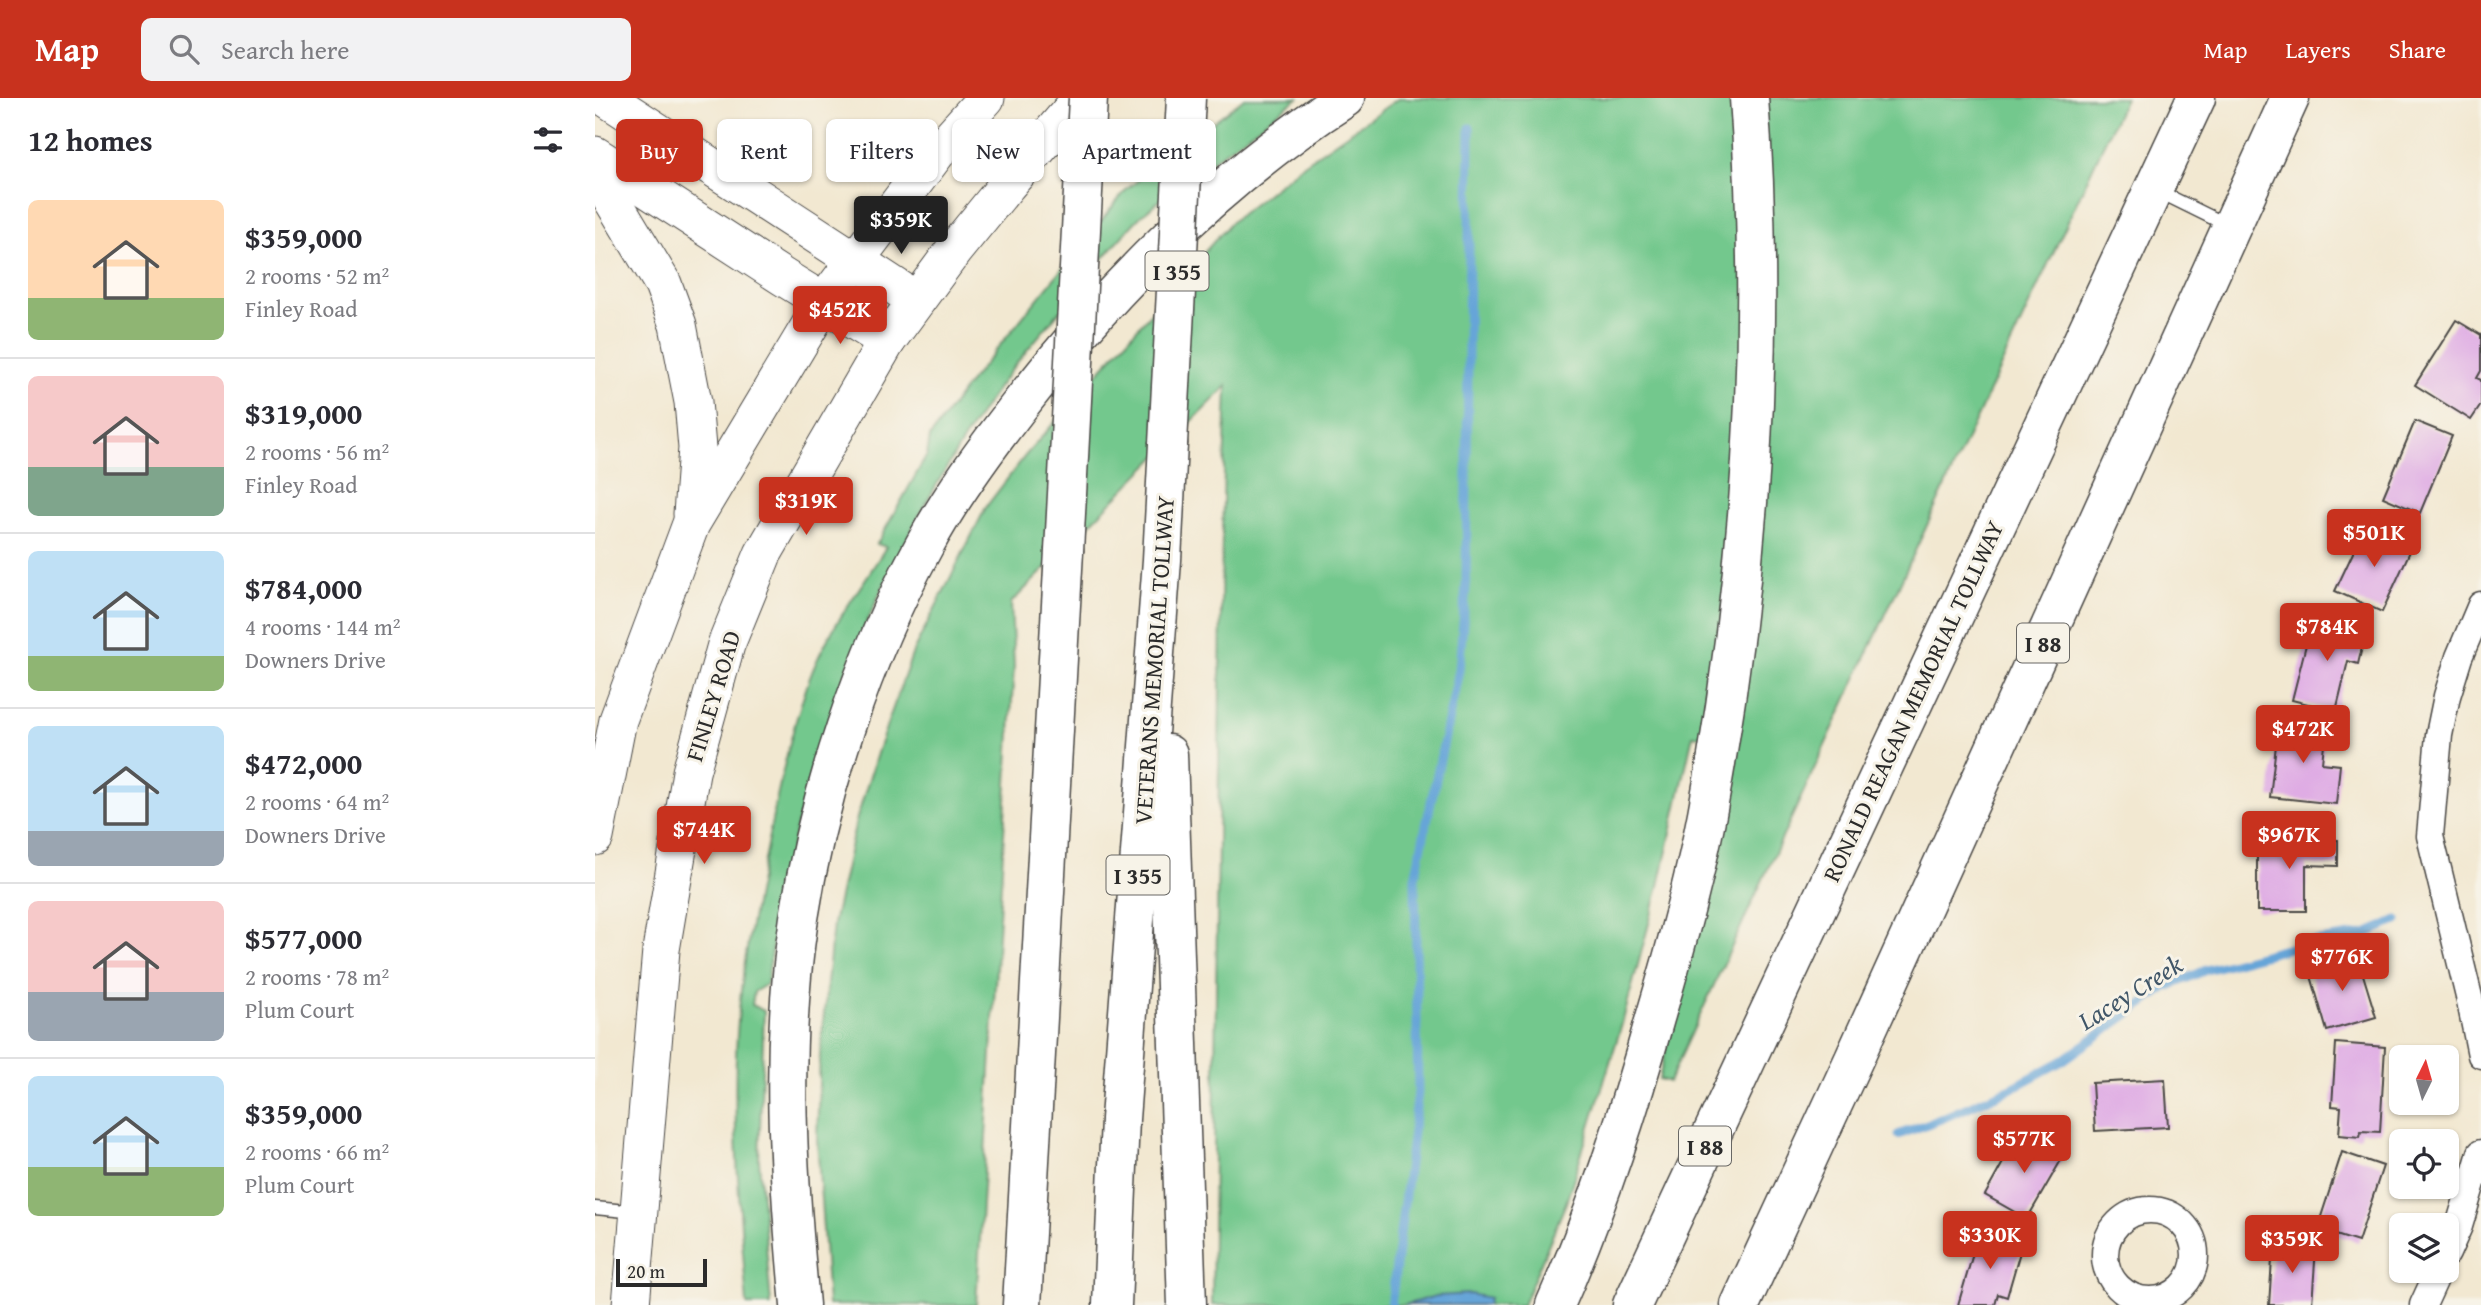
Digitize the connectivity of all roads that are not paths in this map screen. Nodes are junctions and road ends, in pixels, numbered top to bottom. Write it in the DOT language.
graph roads {
  1 [pos="606,98"];
  2 [pos="986,98"];
  3 [pos="1086,98"];
  4 [pos="1187,98"];
  5 [pos="1345,98"];
  6 [pos="1749,98"];
  7 [pos="2196,98"];
  8 [pos="2290,98"];
  9 [pos="595,155"];
  10 [pos="595,171"];
  11 [pos="2154,189"];
  12 [pos="2231,227"];
  13 [pos="855,261"];
  14 [pos="916,300"];
  15 [pos="824,302"];
  16 [pos="887,341"];
  17 [pos="691,524"];
  18 [pos="1162,560"];
  19 [pos="2481,605"];
  20 [pos="595,836"];
  21 [pos="2481,1055"];
  22 [pos="2481,1153"];
  23 [pos="595,1209"];
  24 [pos="639,1212"];
  25 [pos="2459,1226"];
  26 [pos="2433,1283"];
  27 [pos="631,1305"];
  28 [pos="800,1305"];
  29 [pos="1022,1305"];
  30 [pos="1112,1305"];
  31 [pos="1187,1305"];
  32 [pos="1555,1305"];
  33 [pos="1632,1305"];
  34 [pos="1740,1305"];
  35 [pos="2423,1305"];
  1 -- 13 [label="main road"];
  2 -- 13 [label="main road"];
  3 -- 14 [label="main road, FINLEY ROAD"];
  3 -- 29 [label="highway, bridge"];
  4 -- 18 [label="highway, VETERANS MEMORIAL TOLLWAY / I 355, bridge"];
  5 -- 28 [label="highway"];
  6 -- 32 [label="highway"];
  7 -- 11 [label="highway, RONALD REAGAN MEMORIAL TOLLWAY / I 88"];
  8 -- 12 [label="highway, I 88"];
  9 -- 15 [label="main road"];
  10 -- 17 [label="main road"];
  11 -- 12 [label="lane"];
  11 -- 33 [label="highway, RONALD REAGAN MEMORIAL TOLLWAY / I 88"];
  12 -- 34 [label="highway, I 88"];
  13 -- 14 [label="main road"];
  13 -- 15 [label="main road"];
  14 -- 16 [label="main road, FINLEY ROAD"];
  15 -- 16 [label="main road"];
  15 -- 17 [label="main road"];
  16 -- 24 [label="main road, FINLEY ROAD"];
  17 -- 20 [label="main road"];
  18 -- 30 [label="highway, VETERANS MEMORIAL TOLLWAY / I 355"];
  18 -- 31 [label="highway"];
  19 -- 21 [label="street"];
  22 -- 25 [label="street"];
  23 -- 24 [label="lane"];
  24 -- 27 [label="main road, FINLEY ROAD"];
  26 -- 35 [label="street"];
}
